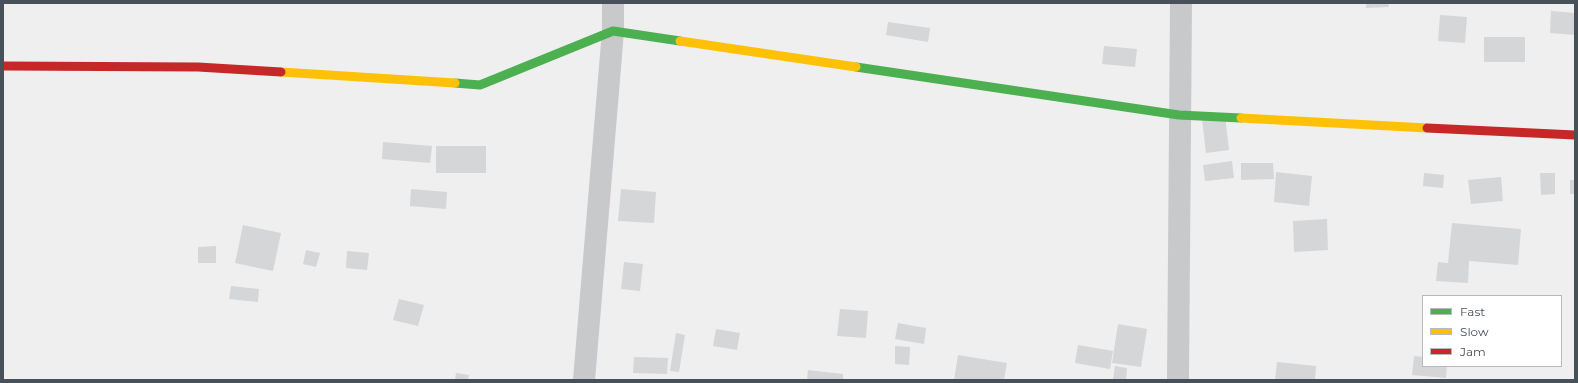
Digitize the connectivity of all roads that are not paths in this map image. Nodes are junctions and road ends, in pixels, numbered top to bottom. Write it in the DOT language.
graph roads {
  1 [pos="613,3"];
  2 [pos="1181,3"];
  3 [pos="613,31"];
  4 [pos="3,66"];
  5 [pos="1179,115"];
  6 [pos="1575,135"];
  7 [pos="584,380"];
  8 [pos="1178,380"];
  1 -- 3 [label="street"];
  2 -- 5 [label="street"];
  3 -- 4 [label="street"];
  3 -- 5 [label="street"];
  3 -- 7 [label="street"];
  5 -- 6 [label="street"];
  5 -- 8 [label="street"];
}
